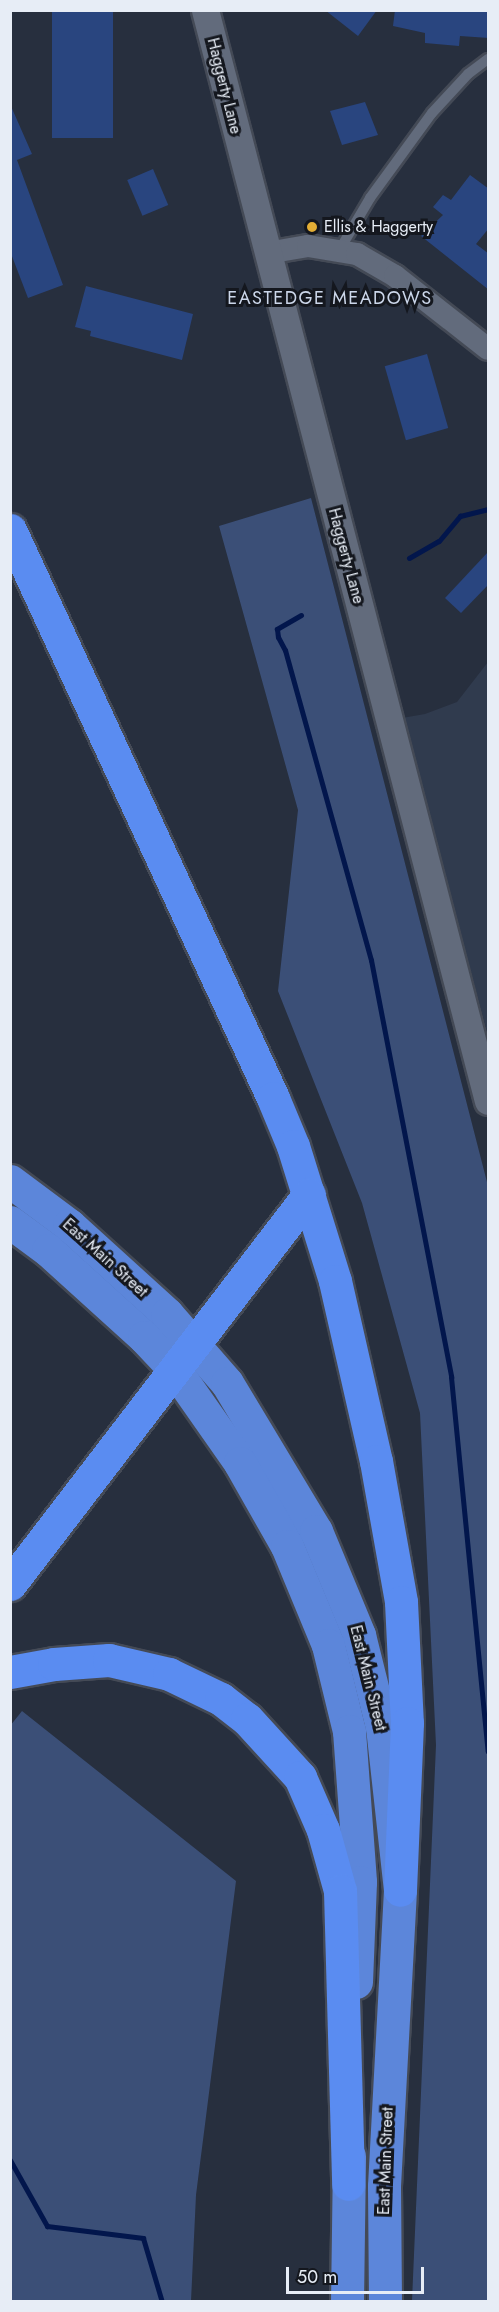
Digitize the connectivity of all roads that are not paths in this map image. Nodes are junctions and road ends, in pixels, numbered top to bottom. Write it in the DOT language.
graph roads {
  1 [pos="205,10"];
  2 [pos="489,59"];
  3 [pos="340,249"];
  4 [pos="267,253"];
  5 [pos="489,349"];
  6 [pos="10,530"];
  7 [pos="489,1101"];
  8 [pos="10,1181"];
  9 [pos="309,1195"];
  10 [pos="10,1222"];
  11 [pos="195,1344"];
  12 [pos="175,1370"];
  13 [pos="10,1584"];
  14 [pos="10,1672"];
  15 [pos="400,1890"];
  16 [pos="348,2184"];
  17 [pos="347,2301"];
  18 [pos="385,2301"];
  1 -- 4 [label="street, Haggerty Lane"];
  2 -- 3 [label="lane"];
  3 -- 4 [label="street"];
  3 -- 5 [label="street"];
  4 -- 7 [label="street, Haggerty Lane"];
  6 -- 9 [label="highway"];
  8 -- 11 [label="highway, East Main Street"];
  9 -- 11 [label="highway"];
  9 -- 15 [label="highway"];
  10 -- 12 [label="highway, East Main Street"];
  11 -- 12 [label="highway"];
  11 -- 15 [label="highway, East Main Street"];
  12 -- 13 [label="highway"];
  12 -- 16 [label="highway, East Main Street"];
  14 -- 16 [label="highway"];
  15 -- 18 [label="highway, East Main Street"];
  16 -- 17 [label="highway, East Main Street"];
}
